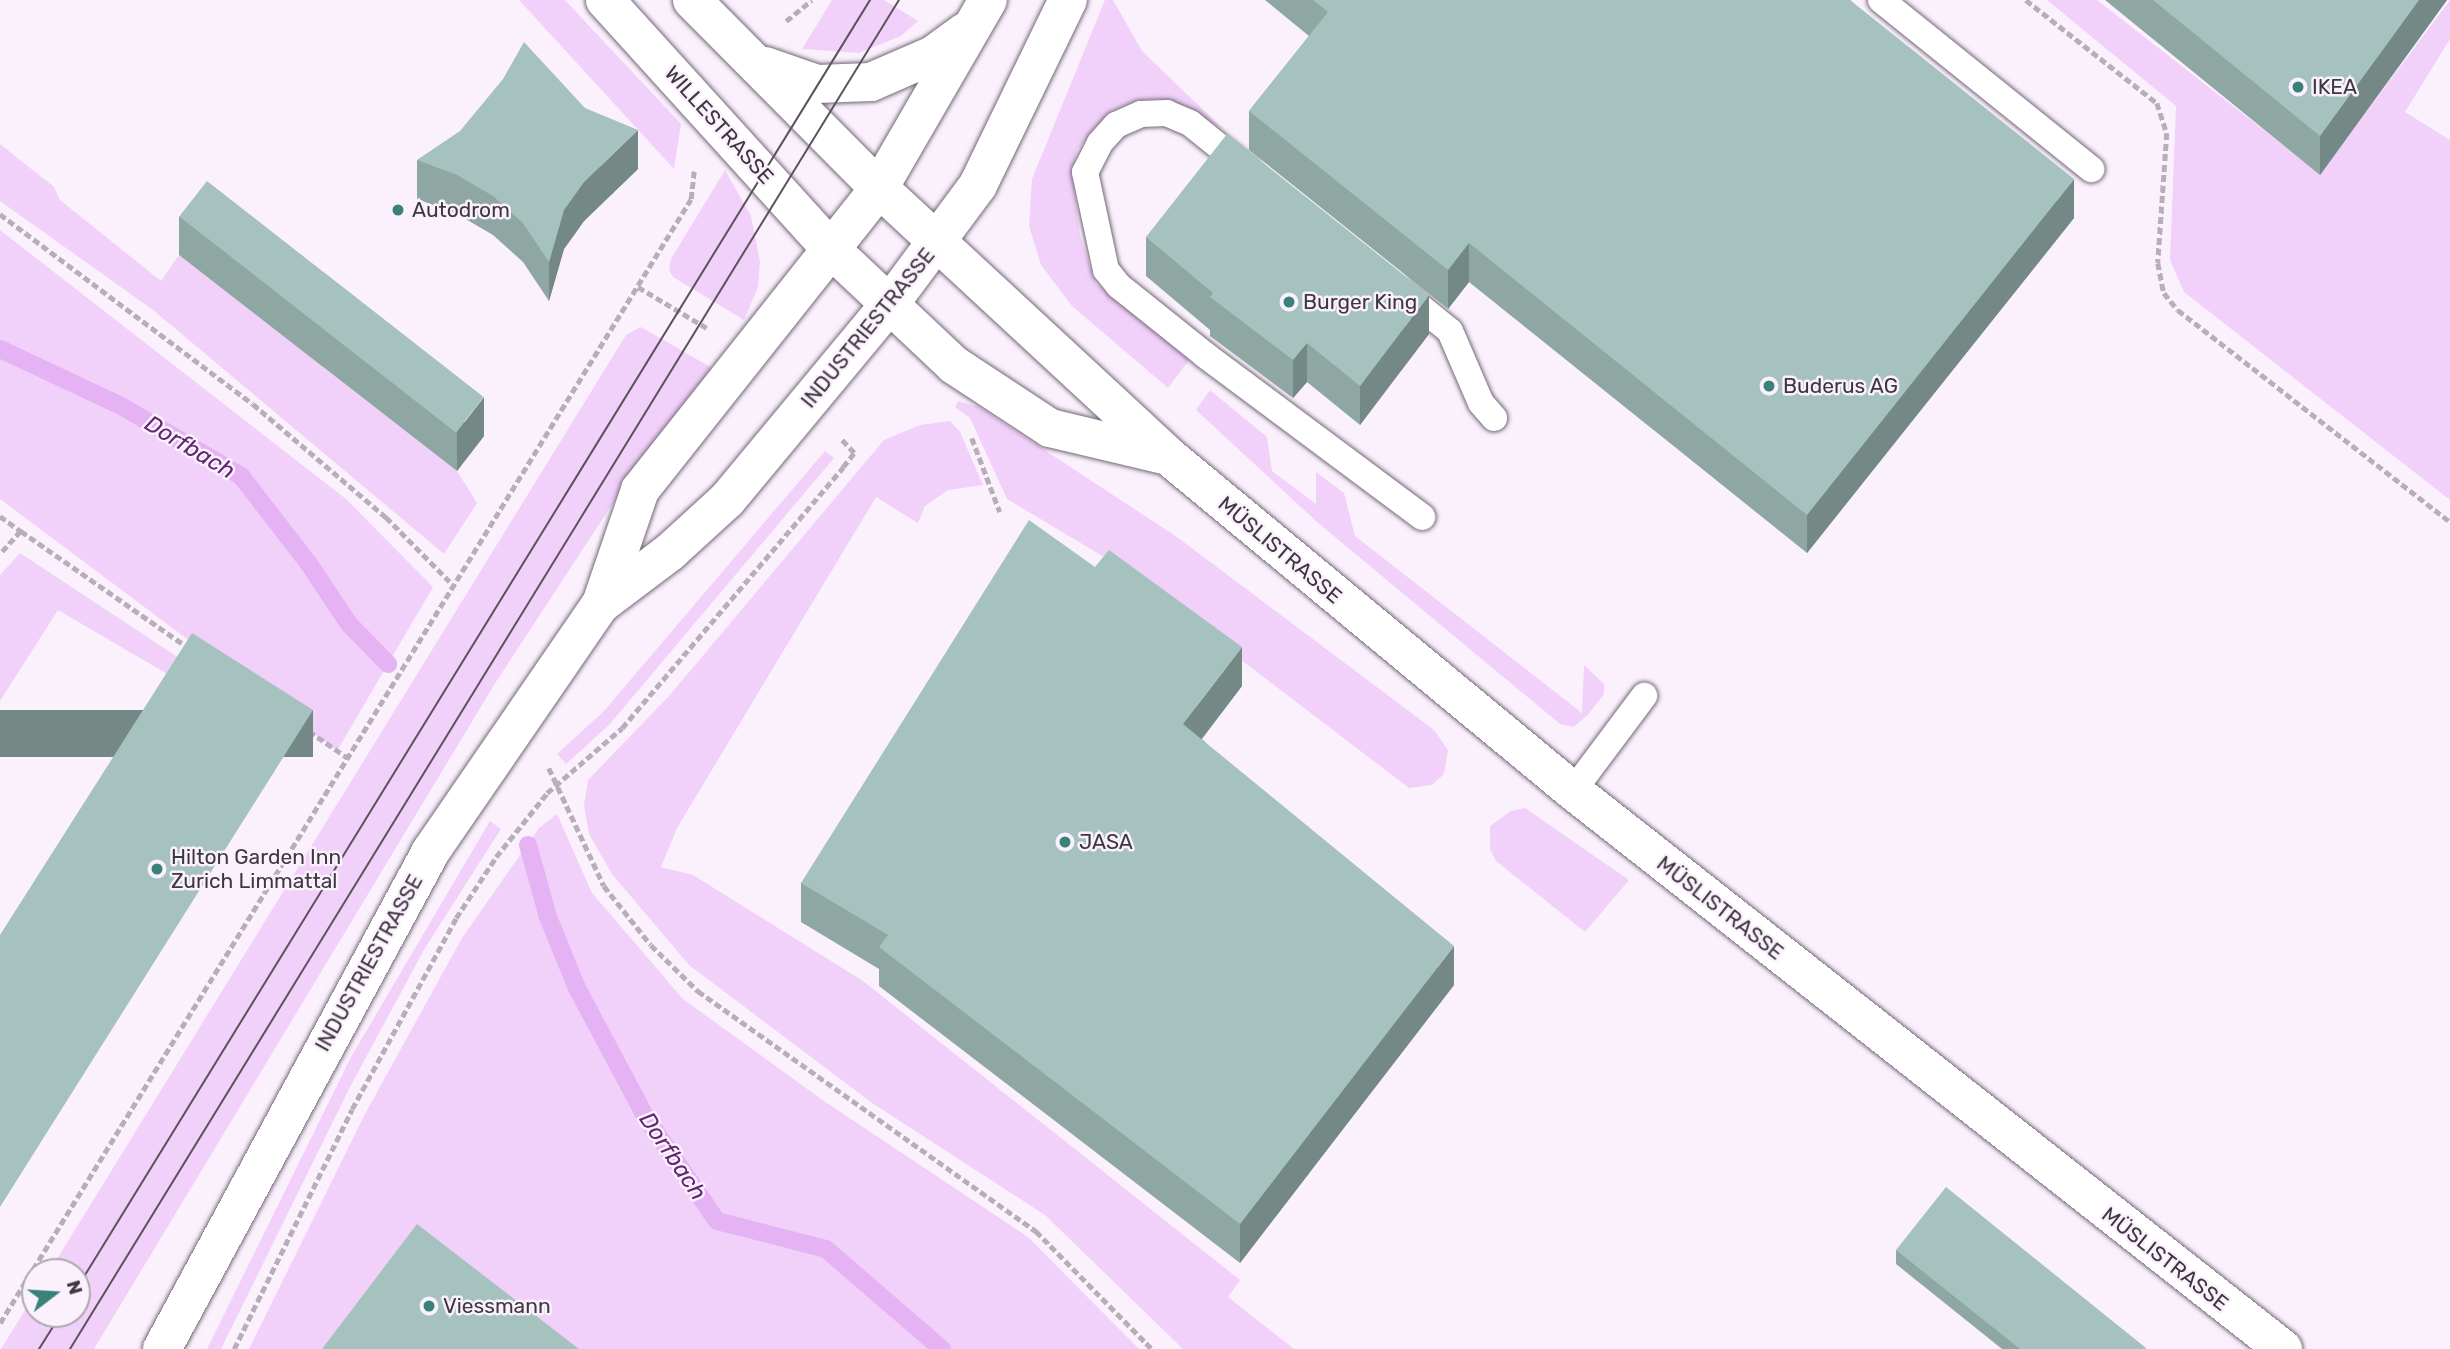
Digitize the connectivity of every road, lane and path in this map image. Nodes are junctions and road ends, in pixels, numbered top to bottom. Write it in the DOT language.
graph roads {
  1 [pos="605,0"];
  2 [pos="692,0"];
  3 [pos="813,0"];
  4 [pos="1068,0"];
  5 [pos="1881,0"];
  6 [pos="2026,0"];
  7 [pos="981,12"];
  8 [pos="780,24"];
  9 [pos="754,61"];
  10 [pos="695,158"];
  11 [pos="2091,169"];
  12 [pos="1266,184"];
  13 [pos="879,188"];
  14 [pos="0,214"];
  15 [pos="938,241"];
  16 [pos="832,250"];
  17 [pos="1385,279"];
  18 [pos="889,305"];
  19 [pos="1494,418"];
  20 [pos="967,429"];
  21 [pos="854,453"];
  22 [pos="1167,455"];
  23 [pos="1000,512"];
  24 [pos="0,516"];
  25 [pos="1422,517"];
  26 [pos="2450,522"];
  27 [pos="21,531"];
  28 [pos="0,555"];
  29 [pos="453,585"];
  30 [pos="601,604"];
  31 [pos="190,649"];
  32 [pos="1644,696"];
  33 [pos="518,721"];
  34 [pos="303,727"];
  35 [pos="348,758"];
  36 [pos="556,785"];
  37 [pos="1573,791"];
  38 [pos="0,1323"];
  39 [pos="162,1346"];
  40 [pos="234,1349"];
  41 [pos="1152,1349"];
  42 [pos="2283,1349"];
  1 -- 16 [label="street, WILLESTRASSE"];
  2 -- 9 [label="street"];
  3 -- 8 [label="path"];
  4 -- 15 [label="street, INDUSTRIESTRASSE"];
  5 -- 11 [label="lane"];
  6 -- 26 [label="path"];
  7 -- 9 [label="street"];
  7 -- 13 [label="street, INDUSTRIESTRASSE"];
  9 -- 13 [label="street"];
  10 -- 29 [label="path"];
  12 -- 25 [label="lane"];
  13 -- 15 [label="street, MÜSLISTRASSE"];
  13 -- 16 [label="street, INDUSTRIESTRASSE"];
  14 -- 29 [label="path"];
  15 -- 18 [label="street, INDUSTRIESTRASSE"];
  15 -- 22 [label="street, MÜSLISTRASSE"];
  16 -- 18 [label="street, MÜSLISTRASSE"];
  16 -- 30 [label="street, INDUSTRIESTRASSE"];
  17 -- 19 [label="lane"];
  18 -- 22 [label="street, MÜSLISTRASSE"];
  18 -- 30 [label="street, INDUSTRIESTRASSE"];
  20 -- 23 [label="path"];
  21 -- 36 [label="path"];
  22 -- 37 [label="street, MÜSLISTRASSE"];
  24 -- 27 [label="path"];
  27 -- 28 [label="path"];
  27 -- 31 [label="path"];
  29 -- 35 [label="path"];
  30 -- 33 [label="street, INDUSTRIESTRASSE"];
  32 -- 37 [label="lane"];
  33 -- 36 [label="path"];
  33 -- 39 [label="street, INDUSTRIESTRASSE"];
  34 -- 35 [label="path"];
  35 -- 38 [label="path"];
  36 -- 40 [label="path"];
  36 -- 41 [label="path"];
  37 -- 42 [label="street, MÜSLISTRASSE"];
}
